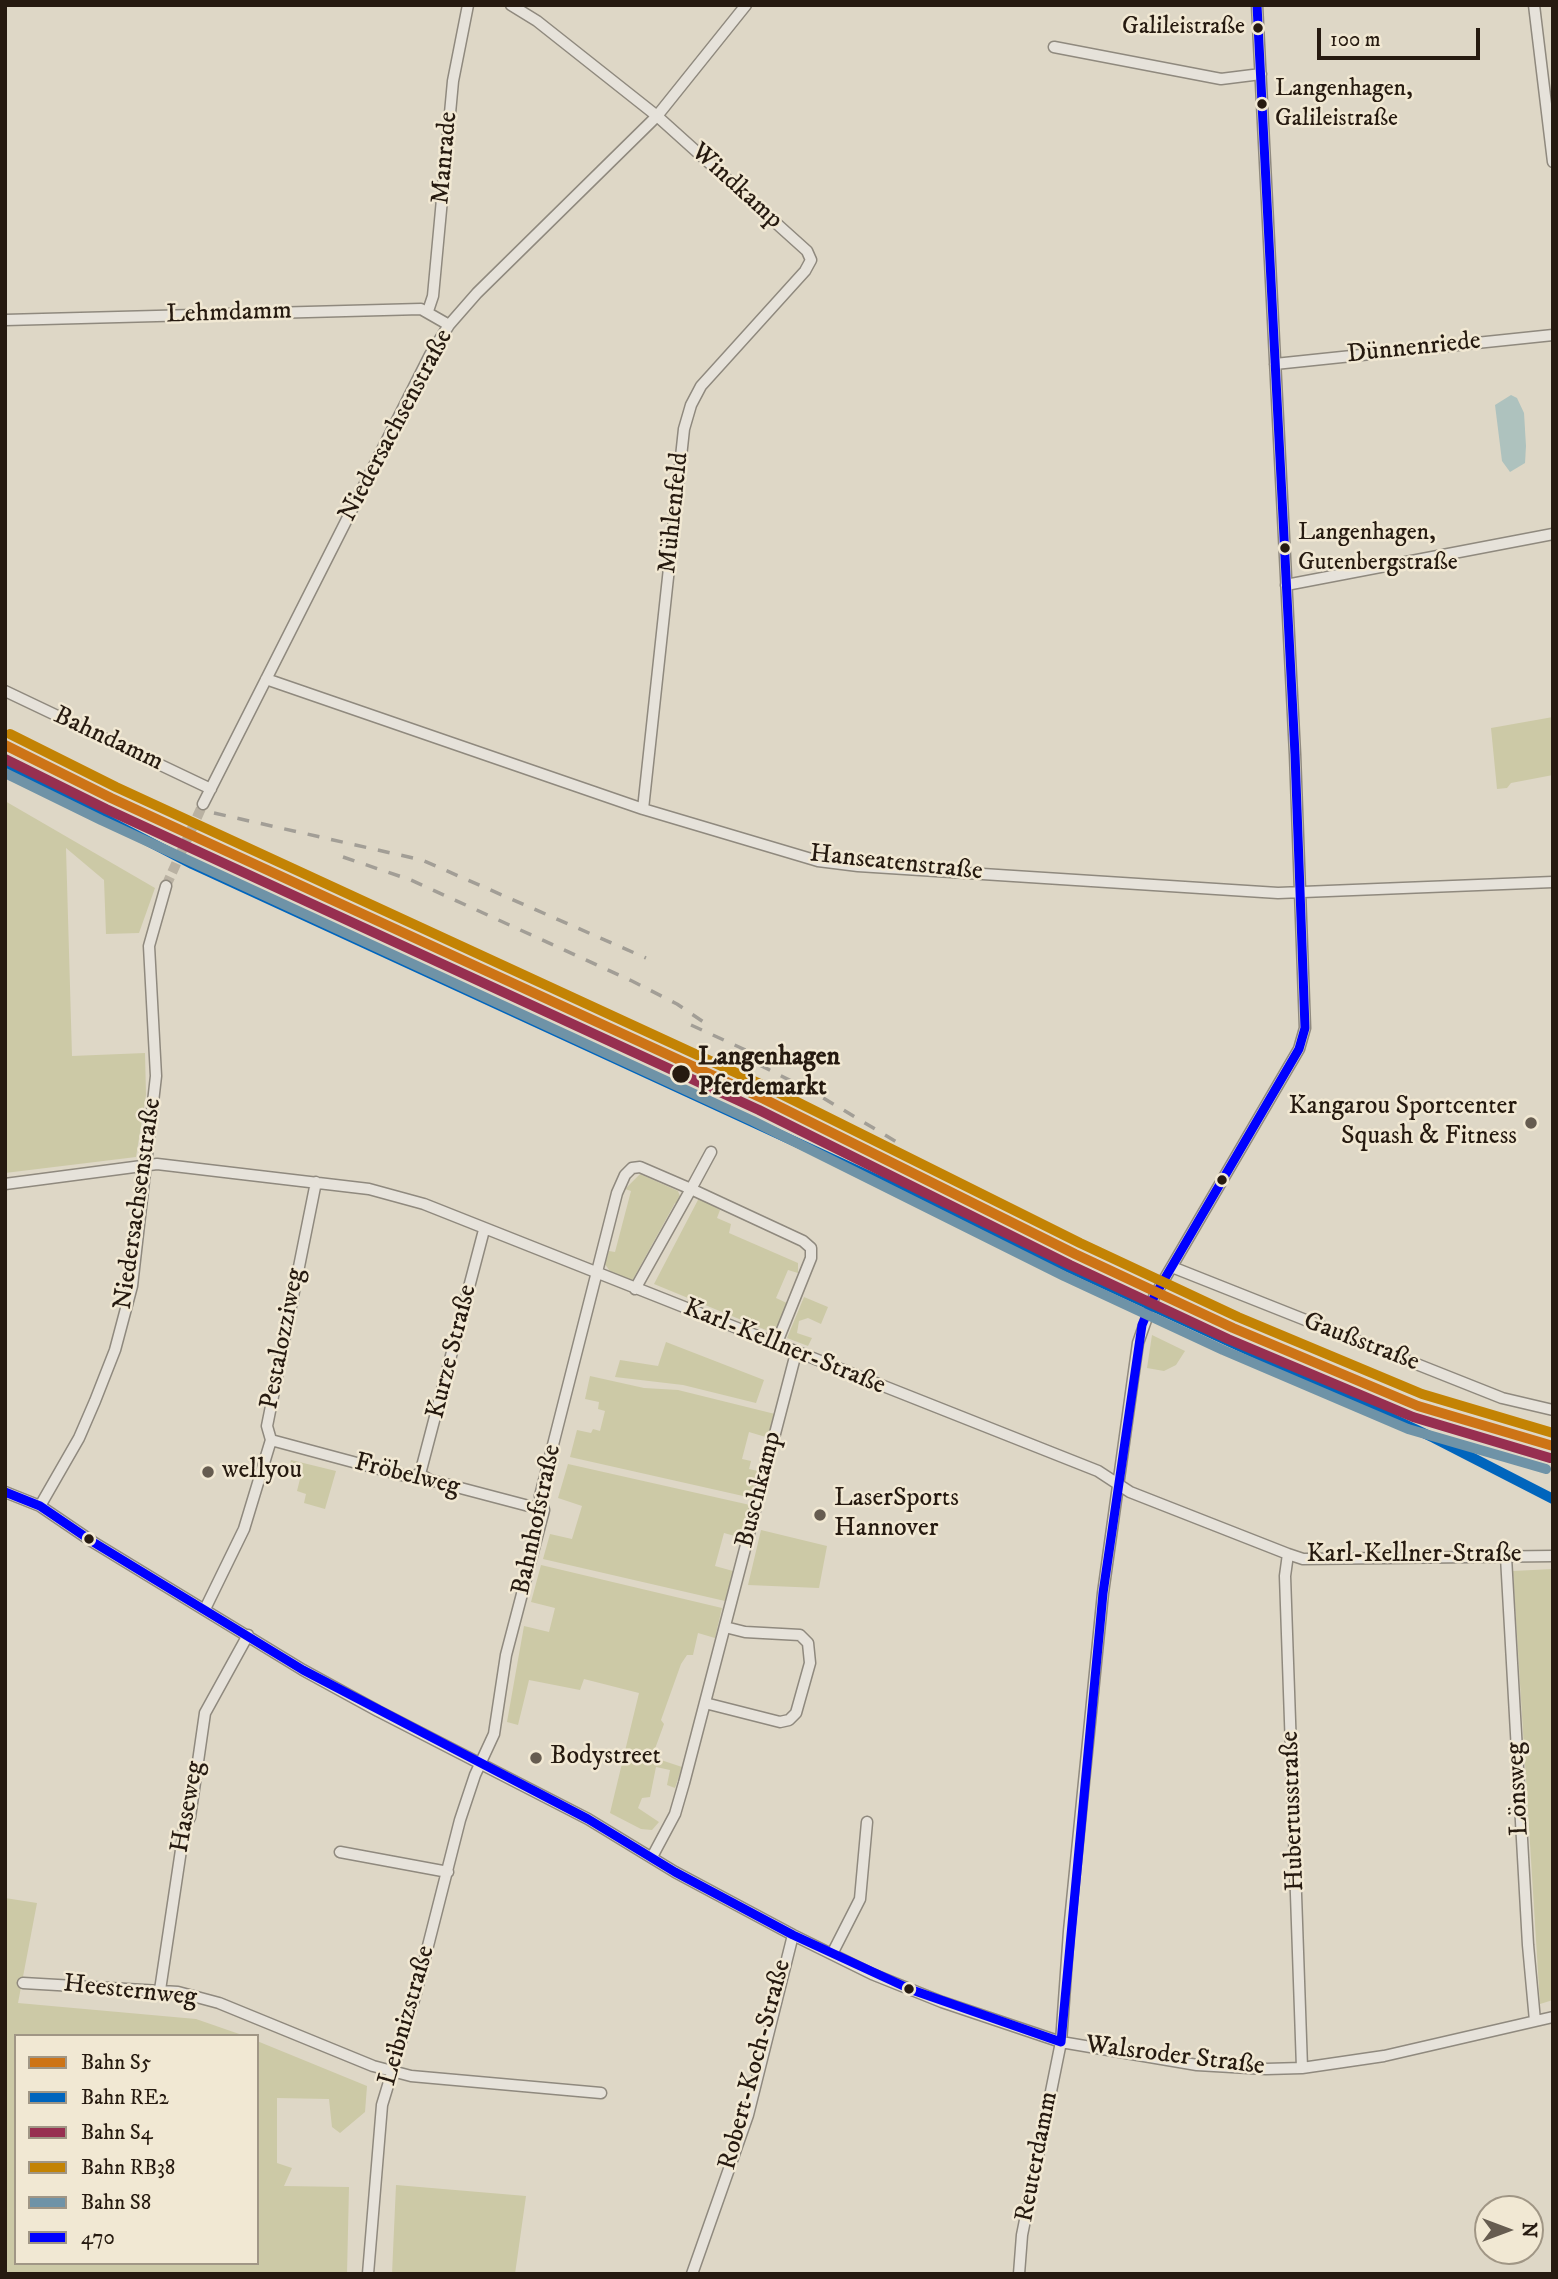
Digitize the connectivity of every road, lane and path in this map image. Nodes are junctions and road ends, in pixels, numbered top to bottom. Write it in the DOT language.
graph roads {
  1 [pos="468,5"];
  2 [pos="511,5"];
  3 [pos="746,5"];
  4 [pos="1257,5"];
  5 [pos="1534,5"];
  6 [pos="1054,47"];
  7 [pos="1261,74"];
  8 [pos="657,116"];
  9 [pos="1553,162"];
  10 [pos="811,260"];
  11 [pos="428,311"];
  12 [pos="5,320"];
  13 [pos="449,325"];
  14 [pos="1553,335"];
  15 [pos="1275,364"];
  16 [pos="1553,534"];
  17 [pos="1286,585"];
  18 [pos="266,679"];
  19 [pos="5,691"];
  20 [pos="211,789"];
  21 [pos="204,804"];
  22 [pos="643,809"];
  23 [pos="1553,882"];
  24 [pos="166,886"];
  25 [pos="1301,892"];
  26 [pos="711,1152"];
  27 [pos="148,1165"];
  28 [pos="316,1182"];
  29 [pos="5,1184"];
  30 [pos="691,1189"];
  31 [pos="484,1230"];
  32 [pos="1172,1267"];
  33 [pos="597,1275"];
  34 [pos="635,1289"];
  35 [pos="776,1345"];
  36 [pos="796,1353"];
  37 [pos="1553,1409"];
  38 [pos="271,1440"];
  39 [pos="420,1474"];
  40 [pos="1116,1483"];
  41 [pos="5,1492"];
  42 [pos="40,1506"];
  43 [pos="544,1510"];
  44 [pos="1288,1554"];
  45 [pos="1553,1556"];
  46 [pos="1506,1557"];
  47 [pos="205,1609"];
  48 [pos="725,1627"];
  49 [pos="248,1635"];
  50 [pos="705,1703"];
  51 [pos="481,1765"];
  52 [pos="867,1822"];
  53 [pos="340,1852"];
  54 [pos="652,1857"];
  55 [pos="448,1872"];
  56 [pos="793,1935"];
  57 [pos="832,1954"];
  58 [pos="23,1983"];
  59 [pos="160,1990"];
  60 [pos="1553,2017"];
  61 [pos="1535,2021"];
  62 [pos="1061,2042"];
  63 [pos="1302,2068"];
  64 [pos="391,2071"];
  65 [pos="601,2093"];
  66 [pos="368,2274"];
  67 [pos="692,2274"];
  68 [pos="1018,2274"];
  1 -- 11 [label="street, Manrade"];
  2 -- 8 [label="street, Windkamp"];
  3 -- 8 [label="street, Niedersachsenstraße"];
  4 -- 7 [label="street, Reuterdamm"];
  5 -- 9 [label="street"];
  6 -- 7 [label="street"];
  7 -- 15 [label="street, Reuterdamm"];
  8 -- 10 [label="street, Windkamp"];
  8 -- 13 [label="street, Niedersachsenstraße"];
  10 -- 22 [label="street, Mühlenfeld"];
  11 -- 12 [label="street, Lehmdamm"];
  11 -- 13 [label="street"];
  13 -- 18 [label="street, Niedersachsenstraße"];
  14 -- 15 [label="street, Dünnenriede"];
  15 -- 17 [label="street, Reuterdamm"];
  16 -- 17 [label="street"];
  17 -- 25 [label="street, Reuterdamm"];
  18 -- 20 [label="street, Niedersachsenstraße"];
  18 -- 22 [label="street, Hanseatenstraße"];
  19 -- 20 [label="street, Bahndamm"];
  20 -- 21 [label="street, Niedersachsenstraße"];
  22 -- 25 [label="street, Hanseatenstraße"];
  23 -- 25 [label="street, Hanseatenstraße"];
  24 -- 27 [label="street, Niedersachsenstraße"];
  25 -- 32 [label="street, Reuterdamm"];
  26 -- 30 [label="street"];
  27 -- 28 [label="street, Karl-Kellner-Straße"];
  27 -- 29 [label="street, Karl-Kellner-Straße"];
  27 -- 42 [label="street, Niedersachsenstraße"];
  28 -- 31 [label="street, Karl-Kellner-Straße"];
  28 -- 38 [label="street, Pestalozziweg"];
  30 -- 33 [label="street, Bahnhofstraße"];
  30 -- 34 [label="street"];
  30 -- 35 [label="street"];
  31 -- 33 [label="street, Karl-Kellner-Straße"];
  31 -- 39 [label="street, Kurze Straße"];
  32 -- 37 [label="street, Gaußstraße"];
  32 -- 40 [label="street, Reuterdamm"];
  33 -- 34 [label="street, Karl-Kellner-Straße"];
  33 -- 43 [label="street, Bahnhofstraße"];
  34 -- 35 [label="street, Karl-Kellner-Straße"];
  35 -- 36 [label="street, Karl-Kellner-Straße"];
  36 -- 40 [label="street, Karl-Kellner-Straße"];
  36 -- 48 [label="street, Buschkamp"];
  38 -- 39 [label="street, Fröbelweg"];
  38 -- 47 [label="street, Pestalozziweg"];
  39 -- 43 [label="street, Fröbelweg"];
  40 -- 44 [label="street, Karl-Kellner-Straße"];
  40 -- 62 [label="street, Reuterdamm"];
  41 -- 42 [label="street, Walsroder Straße"];
  42 -- 47 [label="street, Walsroder Straße"];
  43 -- 51 [label="street, Bahnhofstraße"];
  44 -- 46 [label="street, Karl-Kellner-Straße"];
  44 -- 63 [label="street, Hubertusstraße"];
  45 -- 46 [label="street, Karl-Kellner-Straße"];
  46 -- 61 [label="street, Lönsweg"];
  47 -- 49 [label="street, Walsroder Straße"];
  48 -- 50 [label="street, Buschkamp"];
  48 -- 50 [label="street"];
  49 -- 51 [label="street, Walsroder Straße"];
  49 -- 59 [label="street, Haseweg"];
  50 -- 54 [label="street, Buschkamp"];
  51 -- 54 [label="street, Walsroder Straße"];
  51 -- 55 [label="street, Leibnizstraße"];
  52 -- 57 [label="street"];
  53 -- 55 [label="street"];
  54 -- 56 [label="street, Walsroder Straße"];
  55 -- 64 [label="street, Leibnizstraße"];
  56 -- 57 [label="street, Walsroder Straße"];
  56 -- 67 [label="street, Robert-Koch-Straße"];
  57 -- 62 [label="street, Walsroder Straße"];
  58 -- 59 [label="street, Heesternweg"];
  59 -- 64 [label="street, Heesternweg"];
  60 -- 61 [label="street, Walsroder Straße"];
  61 -- 63 [label="street, Walsroder Straße"];
  62 -- 63 [label="street, Walsroder Straße"];
  62 -- 68 [label="street, Reuterdamm"];
  64 -- 65 [label="street, Heesternweg"];
  64 -- 66 [label="street, Leibnizstraße"];
}
